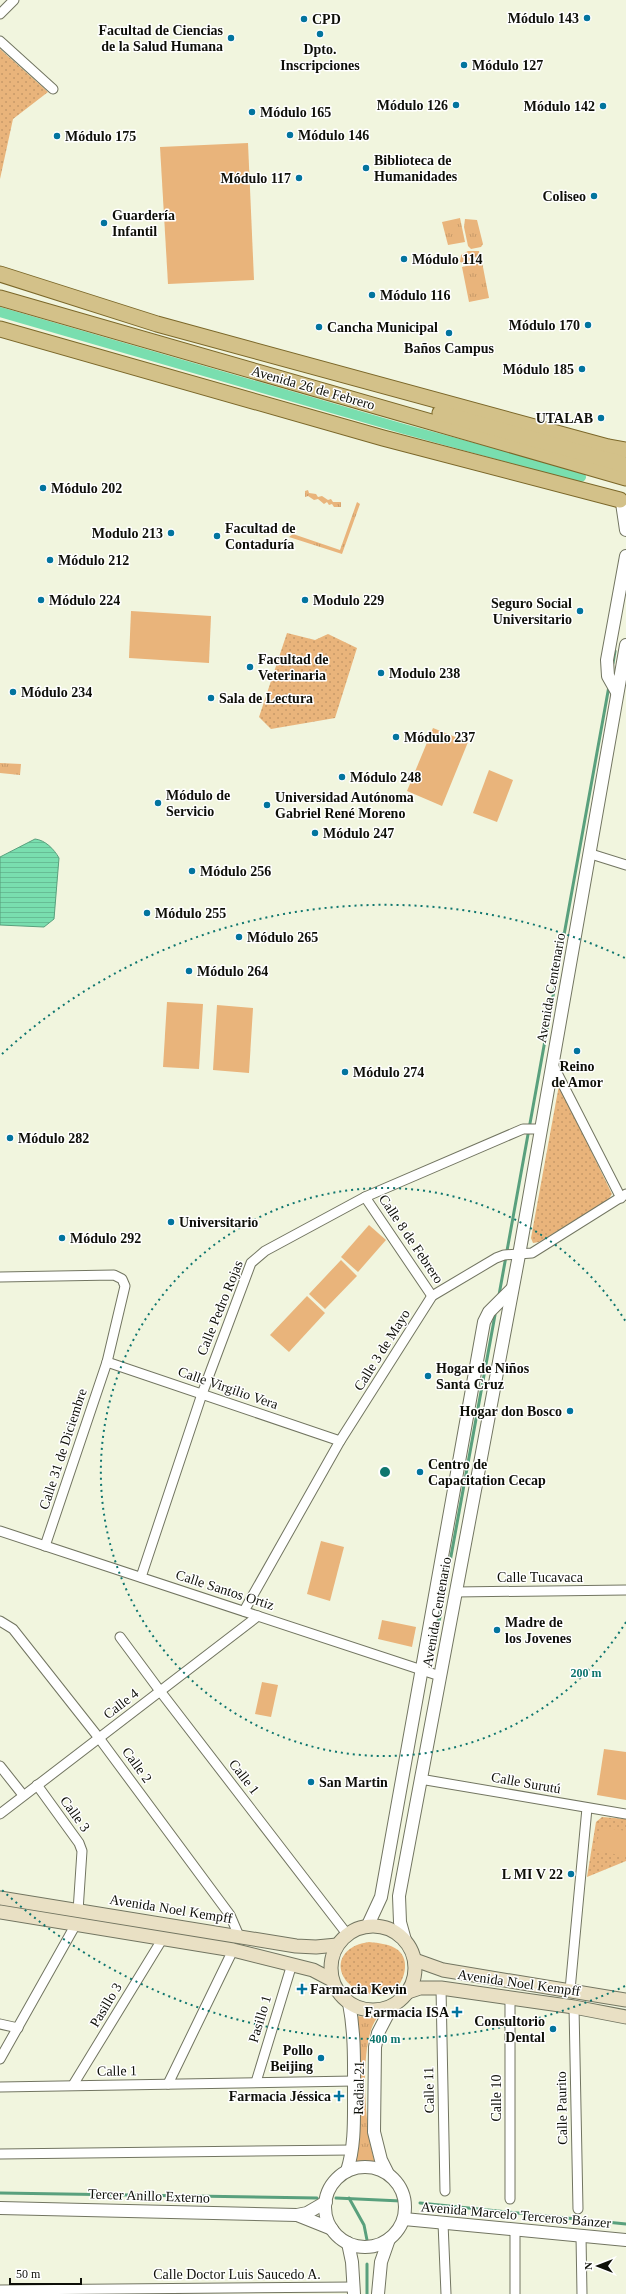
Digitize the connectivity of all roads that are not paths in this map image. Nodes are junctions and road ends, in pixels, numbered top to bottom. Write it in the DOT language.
graph roads {
  1 [pos="14,0"];
  2 [pos="0,14"];
  3 [pos="0,41"];
  4 [pos="52,89"];
  5 [pos="0,274"];
  6 [pos="0,287"];
  7 [pos="0,298"];
  8 [pos="124,314"];
  9 [pos="0,329"];
  10 [pos="172,340"];
  11 [pos="626,450"];
  12 [pos="626,472"];
  13 [pos="623,503"];
  14 [pos="626,530"];
  15 [pos="626,556"];
  16 [pos="626,645"];
  17 [pos="625,659"];
  18 [pos="613,684"];
  19 [pos="591,854"];
  20 [pos="626,865"];
  21 [pos="553,1065"];
  22 [pos="532,1129"];
  23 [pos="623,1196"];
  24 [pos="365,1197"];
  25 [pos="511,1255"];
  26 [pos="0,1277"];
  27 [pos="512,1288"];
  28 [pos="432,1296"];
  29 [pos="107,1362"];
  30 [pos="202,1394"];
  31 [pos="340,1441"];
  32 [pos="0,1530"];
  33 [pos="46,1546"];
  34 [pos="141,1577"];
  35 [pos="626,1590"];
  36 [pos="455,1592"];
  37 [pos="244,1611"];
  38 [pos="258,1616"];
  39 [pos="0,1621"];
  40 [pos="120,1637"];
  41 [pos="420,1669"];
  42 [pos="440,1676"];
  43 [pos="160,1691"];
  44 [pos="100,1738"];
  45 [pos="0,1766"];
  46 [pos="420,1779"];
  47 [pos="36,1786"];
  48 [pos="23,1795"];
  49 [pos="587,1808"];
  50 [pos="0,1814"];
  51 [pos="626,1814"];
  52 [pos="0,1898"];
  53 [pos="0,1908"];
  54 [pos="78,1911"];
  55 [pos="0,1912"];
  56 [pos="144,1922"];
  57 [pos="76,1924"];
  58 [pos="368,1925"];
  59 [pos="347,1934"];
  60 [pos="239,1936"];
  61 [pos="163,1938"];
  62 [pos="405,1940"];
  63 [pos="337,1945"];
  64 [pos="233,1950"];
  65 [pos="414,1960"];
  66 [pos="292,1964"];
  67 [pos="332,1980"];
  68 [pos="441,1988"];
  69 [pos="570,1990"];
  70 [pos="408,1992"];
  71 [pos="510,1997"];
  72 [pos="626,2000"];
  73 [pos="349,2003"];
  74 [pos="392,2006"];
  75 [pos="574,2007"];
  76 [pos="624,2017"];
  77 [pos="0,2024"];
  78 [pos="18,2028"];
  79 [pos="0,2059"];
  80 [pos="354,2081"];
  81 [pos="256,2082"];
  82 [pos="168,2084"];
  83 [pos="73,2085"];
  84 [pos="0,2087"];
  85 [pos="352,2150"];
  86 [pos="0,2154"];
  87 [pos="347,2171"];
  88 [pos="387,2172"];
  89 [pos="445,2191"];
  90 [pos="510,2199"];
  91 [pos="326,2202"];
  92 [pos="0,2208"];
  93 [pos="578,2209"];
  94 [pos="297,2215"];
  95 [pos="404,2219"];
  96 [pos="443,2223"];
  97 [pos="332,2229"];
  98 [pos="515,2230"];
  99 [pos="582,2236"];
  100 [pos="389,2239"];
  101 [pos="626,2240"];
  102 [pos="348,2243"];
  103 [pos="0,2290"];
  104 [pos="354,2291"];
  105 [pos="63,2292"];
  106 [pos="378,2294"];
  107 [pos="446,2294"];
  108 [pos="515,2294"];
  109 [pos="582,2294"];
  1 -- 2 [label="street"];
  3 -- 4 [label="street"];
  5 -- 8 [label="main road, Avenida 26 de Febrero"];
  6 -- 10 [label="main road, Avenida 26 de Febrero"];
  7 -- 12 [label="main road, Avenida 26 de Febrero"];
  8 -- 10 [label="main road"];
  8 -- 11 [label="main road, Avenida 26 de Febrero"];
  9 -- 13 [label="main road, Avenida 26 de Febrero"];
  10 -- 12 [label="main road, Avenida 26 de Febrero"];
  12 -- 13 [label="main road"];
  13 -- 14 [label="street"];
  15 -- 18 [label="street, Avenida Centenario"];
  16 -- 17 [label="street, Avenida Centenario"];
  17 -- 18 [label="street, Avenida Centenario"];
  18 -- 19 [label="street, Avenida Centenario"];
  19 -- 20 [label="street"];
  19 -- 21 [label="street, Avenida Centenario"];
  21 -- 22 [label="street, Avenida Centenario"];
  21 -- 23 [label="street"];
  22 -- 24 [label="street, Calle Pedro Rojas"];
  22 -- 25 [label="street, Avenida Centenario"];
  23 -- 25 [label="street, Calle 3 de Mayo"];
  24 -- 28 [label="street, Calle 8 de Febrero"];
  24 -- 30 [label="street, Calle Pedro Rojas"];
  25 -- 27 [label="street, Avenida Centenario"];
  25 -- 28 [label="street, Calle 3 de Mayo"];
  26 -- 29 [label="street, Calle 31 de Diciembre"];
  27 -- 36 [label="street, Avenida Centenario"];
  27 -- 41 [label="street, Avenida Centenario"];
  28 -- 31 [label="street, Calle 3 de Mayo"];
  29 -- 30 [label="street, Calle Virgilio Vera"];
  29 -- 33 [label="street, Calle 31 de Diciembre"];
  30 -- 31 [label="street, Calle Virgilio Vera"];
  30 -- 34 [label="street, Calle Pedro Rojas"];
  31 -- 37 [label="street, Calle 3 de Mayo"];
  32 -- 33 [label="street, Calle Santos Ortiz"];
  33 -- 34 [label="street, Calle Santos Ortiz"];
  34 -- 37 [label="street, Calle Santos Ortiz"];
  35 -- 36 [label="street, Calle Tucavaca"];
  36 -- 42 [label="street, Avenida Centenario"];
  37 -- 38 [label="street, Calle Santos Ortiz"];
  38 -- 41 [label="street, Calle Santos Ortiz"];
  38 -- 43 [label="street, Calle 4"];
  39 -- 44 [label="street, Calle 2"];
  40 -- 43 [label="street, Calle 1"];
  41 -- 42 [label="street, Calle Santos Ortiz"];
  41 -- 58 [label="street, Avenida Centenario"];
  42 -- 46 [label="street, Avenida Centenario"];
  43 -- 44 [label="street, Calle 4"];
  43 -- 59 [label="street, Calle 1"];
  44 -- 47 [label="street, Calle 4"];
  44 -- 60 [label="street, Calle 2"];
  45 -- 48 [label="street"];
  46 -- 49 [label="street, Calle Surutú"];
  46 -- 62 [label="street, Avenida Centenario"];
  47 -- 48 [label="street, Calle 4"];
  47 -- 54 [label="street, Calle 3"];
  48 -- 50 [label="street, Calle 4"];
  49 -- 51 [label="street, Calle Surutú"];
  49 -- 69 [label="street"];
  52 -- 54 [label="main road, Avenida Noel Kempff"];
  53 -- 54 [label="main road"];
  54 -- 56 [label="main road, Avenida Noel Kempff"];
  55 -- 57 [label="main road"];
  56 -- 57 [label="main road"];
  56 -- 60 [label="main road, Avenida Noel Kempff"];
  57 -- 61 [label="main road"];
  57 -- 78 [label="street"];
  58 -- 59 [label="main road"];
  58 -- 62 [label="main road"];
  59 -- 63 [label="main road"];
  60 -- 63 [label="main road, Avenida Noel Kempff"];
  61 -- 64 [label="main road"];
  61 -- 83 [label="street, Pasillo 3"];
  62 -- 65 [label="main road"];
  63 -- 67 [label="main road"];
  64 -- 66 [label="main road"];
  64 -- 82 [label="street"];
  65 -- 69 [label="main road, Avenida Noel Kempff"];
  65 -- 70 [label="main road"];
  66 -- 67 [label="main road"];
  66 -- 81 [label="street, Pasillo 1"];
  67 -- 73 [label="main road"];
  68 -- 70 [label="main road, Avenida Noel Kempff"];
  68 -- 71 [label="main road, Avenida Noel Kempff"];
  68 -- 89 [label="street, Calle 11"];
  69 -- 71 [label="main road"];
  69 -- 72 [label="main road, Avenida Noel Kempff"];
  69 -- 76 [label="main road"];
  70 -- 74 [label="main road"];
  71 -- 75 [label="main road, Avenida Noel Kempff"];
  71 -- 90 [label="street, Calle 10"];
  73 -- 74 [label="main road"];
  73 -- 80 [label="street, Radial 21"];
  74 -- 88 [label="street, Radial 21"];
  75 -- 76 [label="main road, Avenida Noel Kempff"];
  75 -- 93 [label="street, Calle Paurito"];
  77 -- 78 [label="street"];
  78 -- 79 [label="street"];
  80 -- 81 [label="street, Calle 1"];
  80 -- 85 [label="street, Radial 21"];
  81 -- 82 [label="street, Calle 1"];
  82 -- 83 [label="street, Calle 1"];
  83 -- 84 [label="street, Calle 1"];
  85 -- 86 [label="street"];
  85 -- 87 [label="street, Radial 21"];
  87 -- 88 [label="street"];
  87 -- 91 [label="street"];
  88 -- 95 [label="street"];
  91 -- 94 [label="street, Tercer Anillo Externo"];
  91 -- 97 [label="street"];
  92 -- 94 [label="street, Tercer Anillo Externo"];
  94 -- 97 [label="street, Tercer Anillo Externo"];
  95 -- 96 [label="street, Avenida Marcelo Terceros Bánzer"];
  95 -- 100 [label="street"];
  96 -- 98 [label="street, Avenida Marcelo Terceros Bánzer"];
  96 -- 107 [label="street"];
  97 -- 102 [label="street"];
  98 -- 99 [label="street, Avenida Marcelo Terceros Bánzer"];
  98 -- 108 [label="street"];
  99 -- 101 [label="street, Avenida Marcelo Terceros Bánzer"];
  99 -- 109 [label="street"];
  100 -- 102 [label="street"];
  100 -- 106 [label="street"];
  102 -- 104 [label="street"];
  103 -- 105 [label="street, Calle Doctor Luis Saucedo A."];
  104 -- 105 [label="street, Calle Doctor Luis Saucedo A."];
}
